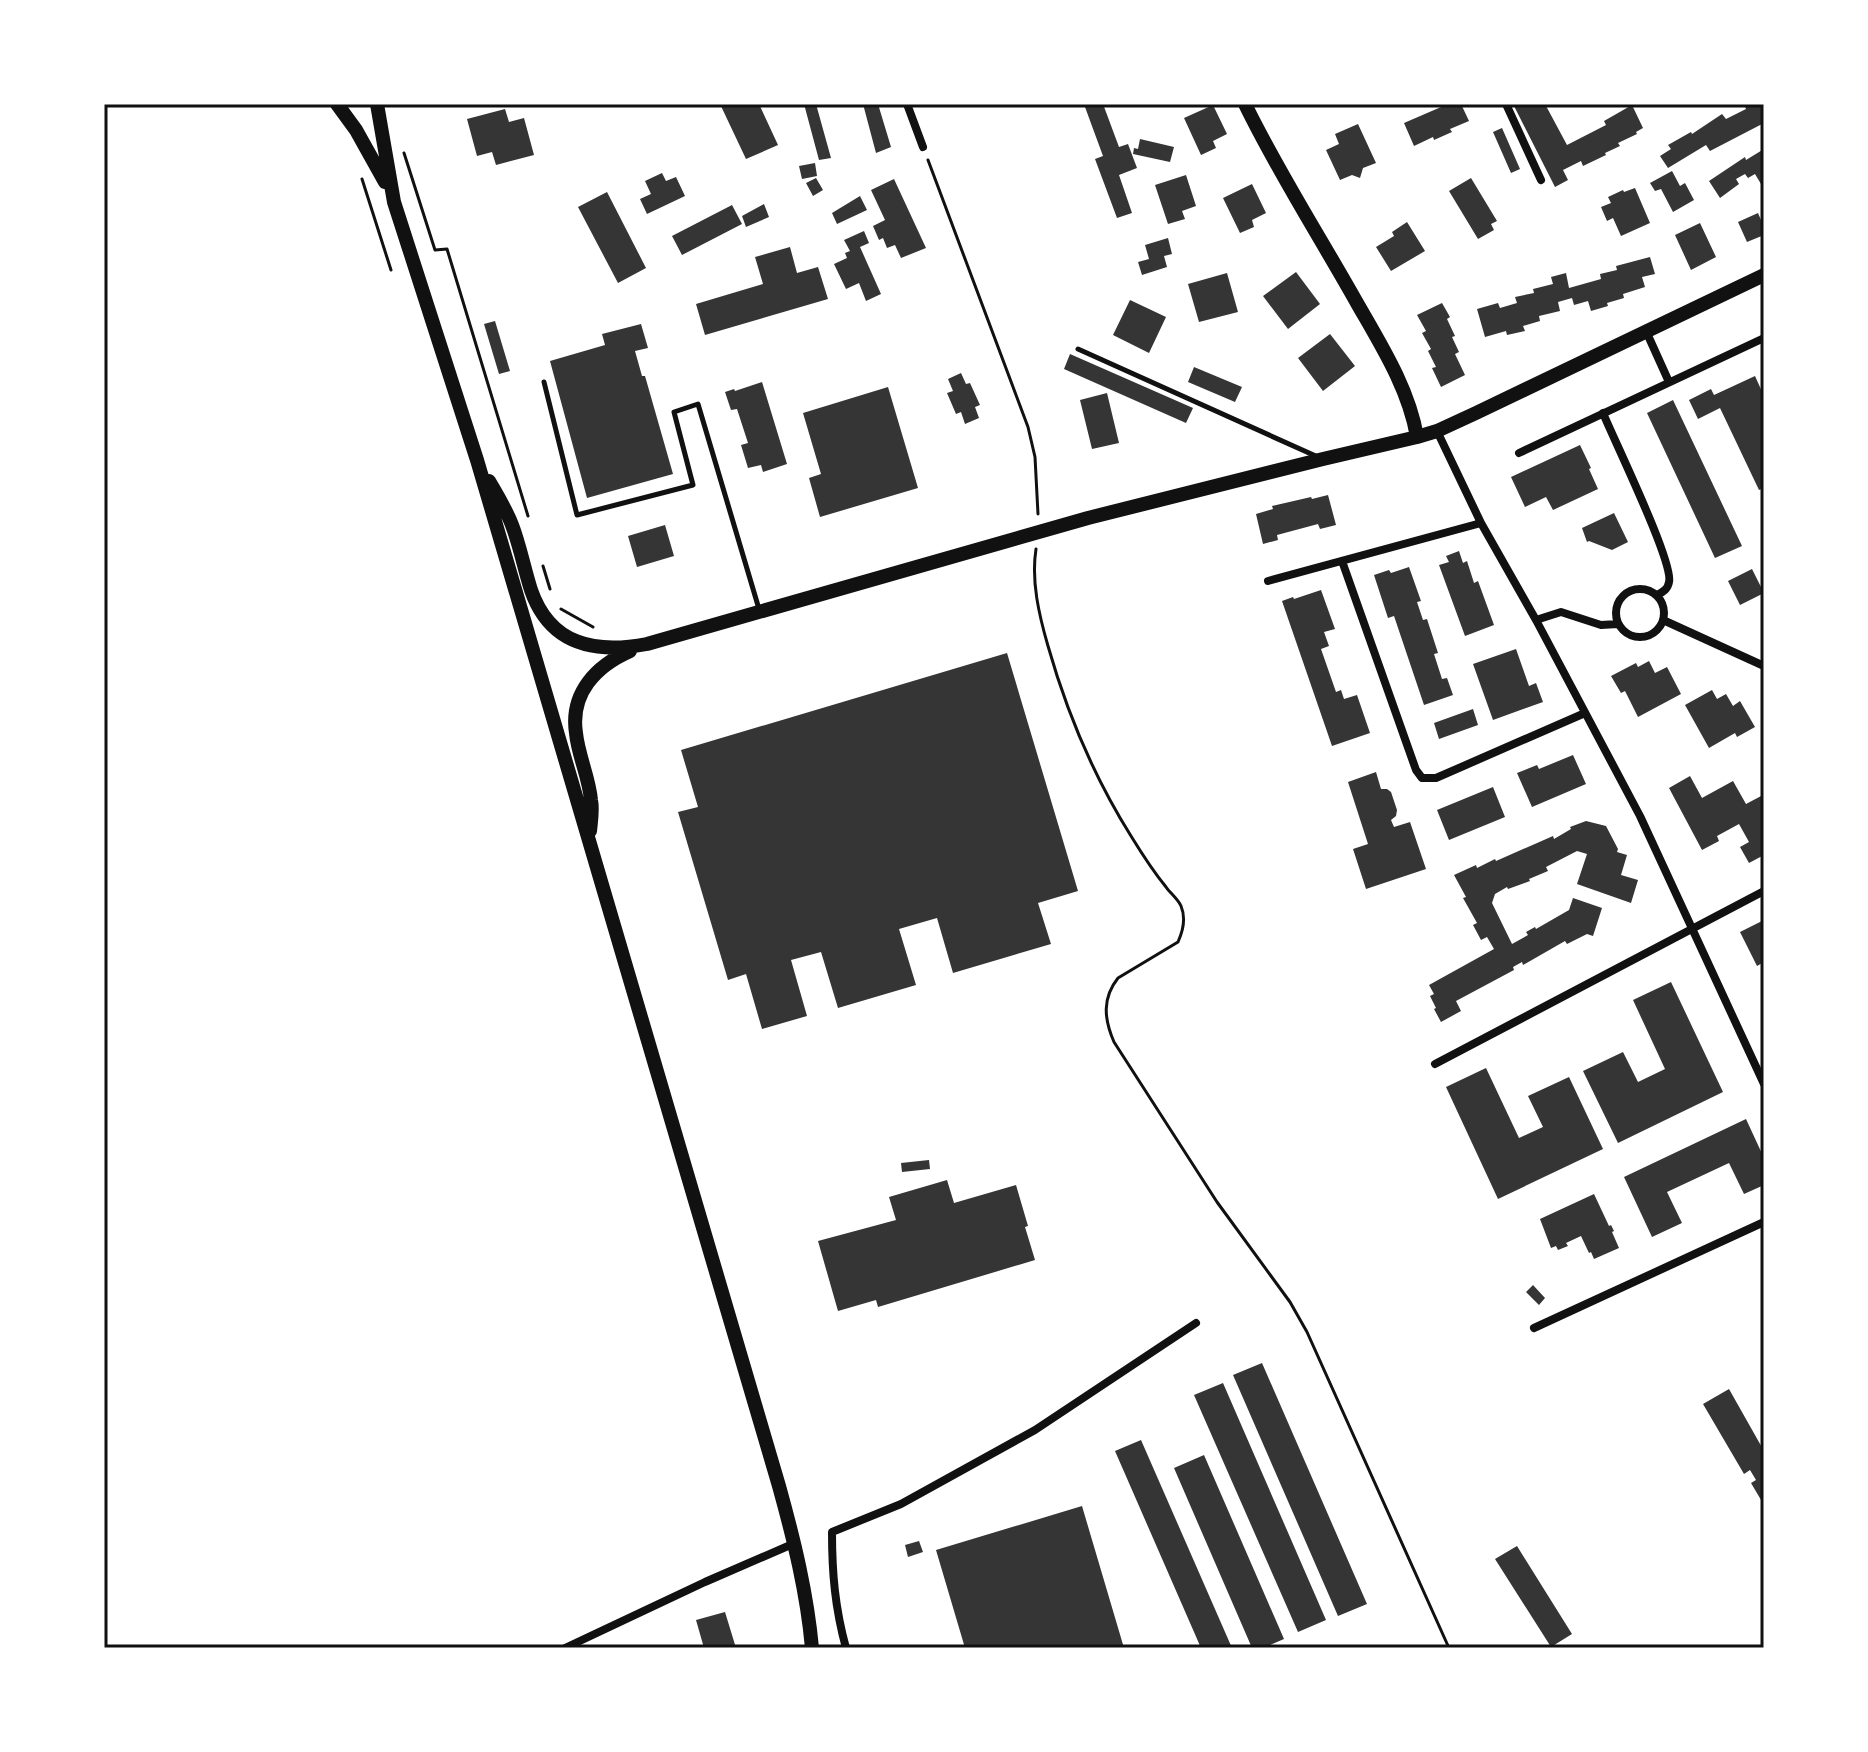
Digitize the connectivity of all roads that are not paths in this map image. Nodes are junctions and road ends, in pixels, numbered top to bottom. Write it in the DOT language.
graph roads {
  1 [pos="337,104"];
  2 [pos="377,104"];
  3 [pos="907,104"];
  4 [pos="1245,104"];
  5 [pos="1506,104"];
  6 [pos="923,147"];
  7 [pos="1541,180"];
  8 [pos="394,202"];
  9 [pos="1764,275"];
  10 [pos="1646,331"];
  11 [pos="1764,338"];
  12 [pos="1078,349"];
  13 [pos="544,382"];
  14 [pos="1669,382"];
  15 [pos="1603,413"];
  16 [pos="1437,431"];
  17 [pos="1417,437"];
  18 [pos="1519,453"];
  19 [pos="1323,459"];
  20 [pos="477,460"];
  21 [pos="1481,523"];
  22 [pos="1342,561"];
  23 [pos="1268,581"];
  24 [pos="1657,595"];
  25 [pos="760,610"];
  26 [pos="1536,620"];
  27 [pos="1663,620"];
  28 [pos="1618,624"];
  29 [pos="647,644"];
  30 [pos="1764,666"];
  31 [pos="1585,713"];
  32 [pos="589,839"];
  33 [pos="1764,891"];
  34 [pos="1692,929"];
  35 [pos="1435,1064"];
  36 [pos="1764,1084"];
  37 [pos="1764,1222"];
  38 [pos="1196,1323"];
  39 [pos="1534,1328"];
  40 [pos="795,1543"];
  41 [pos="565,1648"];
  42 [pos="812,1648"];
  43 [pos="846,1648"];
  1 -- 8 [label="street"];
  2 -- 8 [label="street"];
  3 -- 6 [label="street"];
  4 -- 17 [label="street"];
  5 -- 7 [label="street"];
  8 -- 20 [label="street"];
  9 -- 10 [label="street"];
  10 -- 14 [label="street"];
  10 -- 16 [label="street"];
  11 -- 14 [label="street"];
  12 -- 19 [label="lane"];
  13 -- 25 [label="lane"];
  14 -- 15 [label="street"];
  15 -- 18 [label="street"];
  15 -- 24 [label="street"];
  16 -- 17 [label="street"];
  16 -- 21 [label="street"];
  17 -- 19 [label="street"];
  19 -- 25 [label="street"];
  20 -- 29 [label="street"];
  20 -- 32 [label="street"];
  21 -- 22 [label="street"];
  21 -- 26 [label="street"];
  22 -- 23 [label="street"];
  22 -- 31 [label="street"];
  24 -- 27 [label="street"];
  24 -- 28 [label="street"];
  25 -- 29 [label="street"];
  26 -- 28 [label="street"];
  26 -- 31 [label="street"];
  27 -- 28 [label="street"];
  27 -- 30 [label="street"];
  29 -- 32 [label="street"];
  31 -- 34 [label="street"];
  32 -- 40 [label="street"];
  33 -- 34 [label="street"];
  34 -- 35 [label="street"];
  34 -- 36 [label="street"];
  37 -- 39 [label="street"];
  38 -- 43 [label="street"];
  40 -- 41 [label="street"];
  40 -- 42 [label="street"];
}
